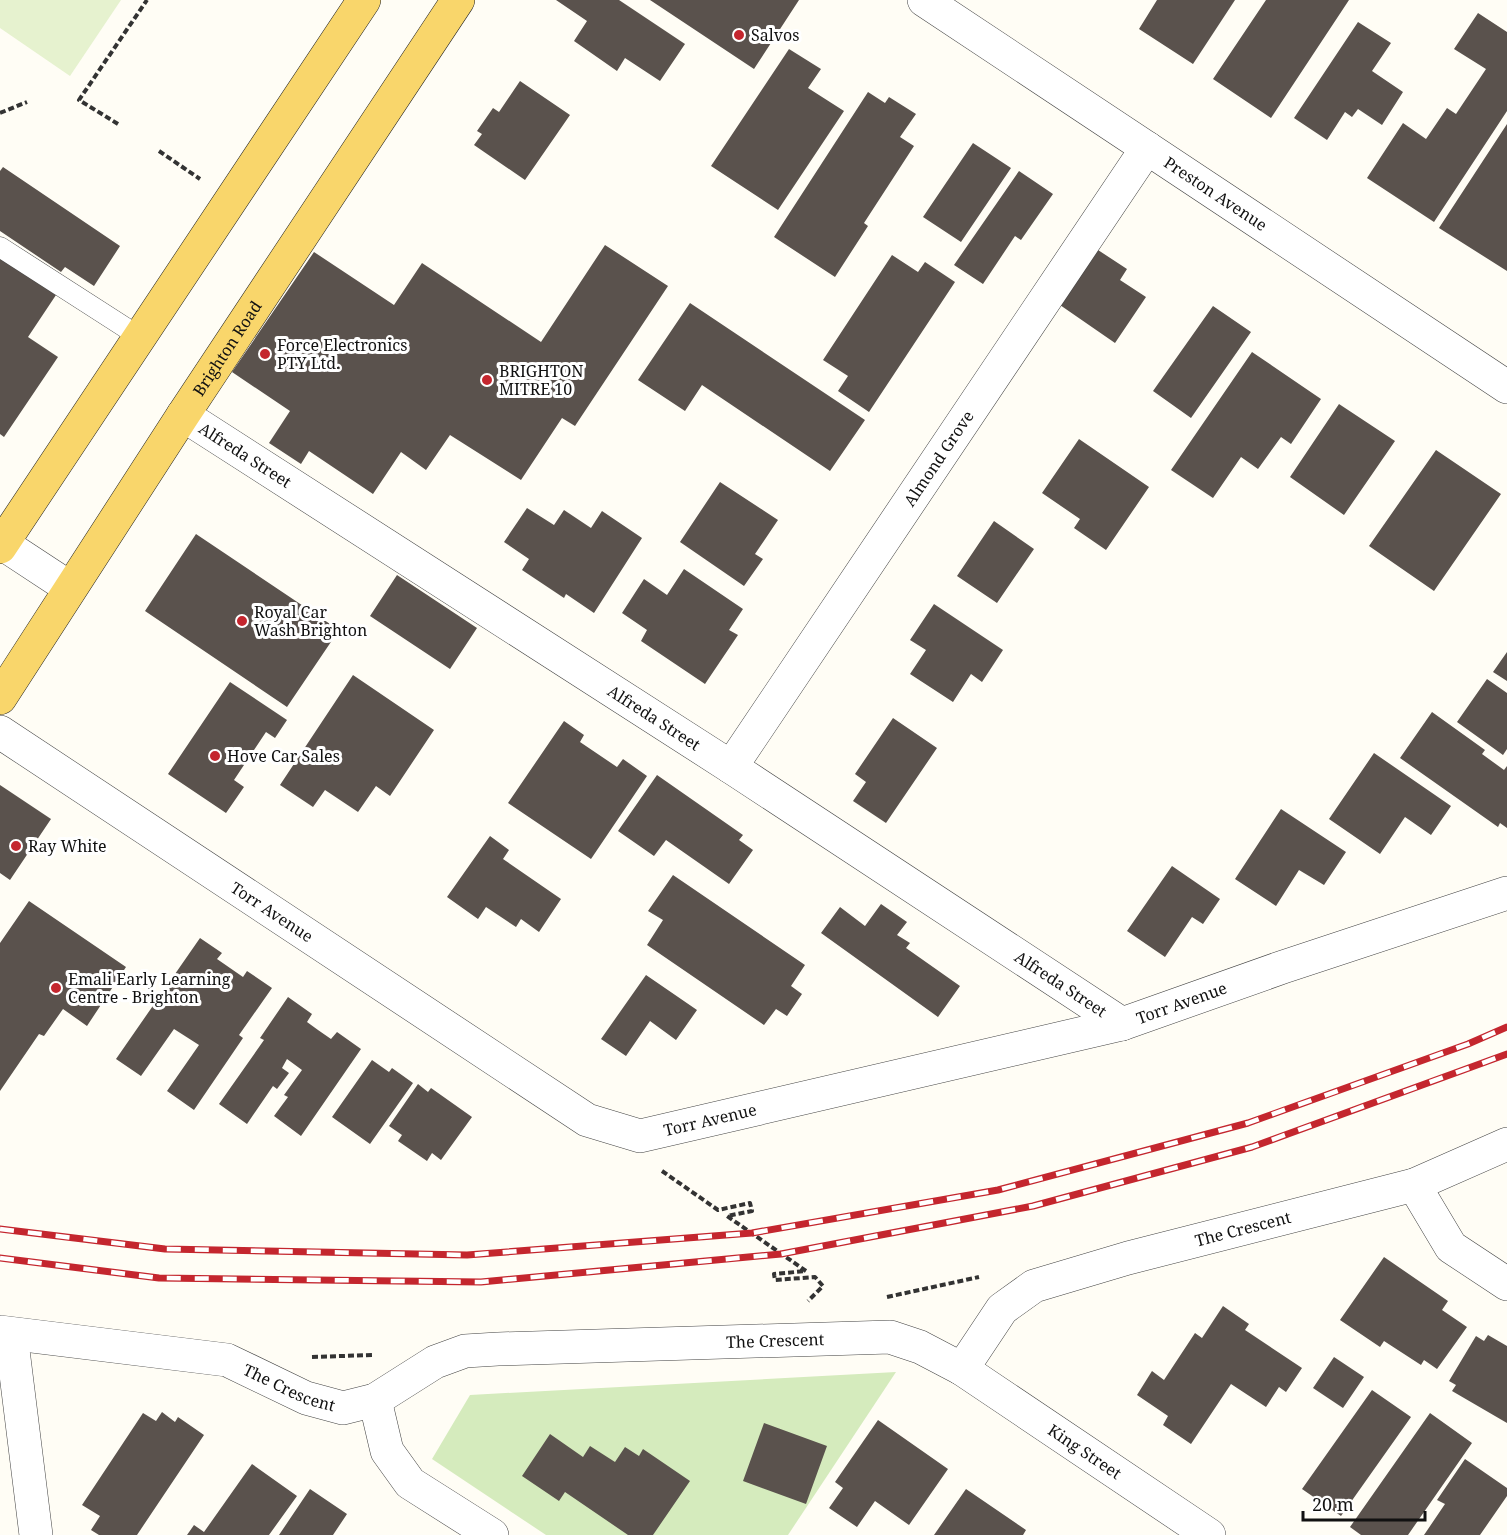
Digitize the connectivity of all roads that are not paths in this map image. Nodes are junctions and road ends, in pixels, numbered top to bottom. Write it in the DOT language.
graph roads {
  1 [pos="364,0"];
  2 [pos="458,0"];
  3 [pos="924,0"];
  4 [pos="1148,148"];
  5 [pos="0,247"];
  6 [pos="140,337"];
  7 [pos="1507,387"];
  8 [pos="183,415"];
  9 [pos="1,544"];
  10 [pos="70,588"];
  11 [pos="0,698"];
  12 [pos="0,732"];
  13 [pos="731,767"];
  14 [pos="1507,893"];
  15 [pos="1122,1024"];
  16 [pos="1507,1144"];
  17 [pos="1414,1185"];
  18 [pos="1507,1284"];
  19 [pos="5,1333"];
  20 [pos="962,1370"];
  21 [pos="375,1400"];
  22 [pos="36,1535"];
  23 [pos="492,1535"];
  24 [pos="1209,1535"];
  1 -- 6 [label="main road"];
  2 -- 8 [label="main road, Brighton Road"];
  3 -- 4 [label="street, Preston Avenue"];
  4 -- 7 [label="street, Preston Avenue"];
  4 -- 13 [label="street, Almond Grove"];
  5 -- 6 [label="lane"];
  6 -- 9 [label="main road"];
  8 -- 10 [label="main road, Brighton Road"];
  8 -- 13 [label="street, Alfreda Street"];
  9 -- 10 [label="street"];
  10 -- 11 [label="main road, Brighton Road"];
  12 -- 15 [label="street, Torr Avenue"];
  13 -- 15 [label="street, Alfreda Street"];
  14 -- 15 [label="street, Torr Avenue"];
  16 -- 17 [label="street, The Crescent"];
  17 -- 18 [label="street"];
  17 -- 20 [label="street, The Crescent"];
  19 -- 21 [label="street, The Crescent"];
  19 -- 22 [label="street"];
  20 -- 21 [label="street, The Crescent"];
  20 -- 24 [label="street, King Street"];
  21 -- 23 [label="street"];
}
